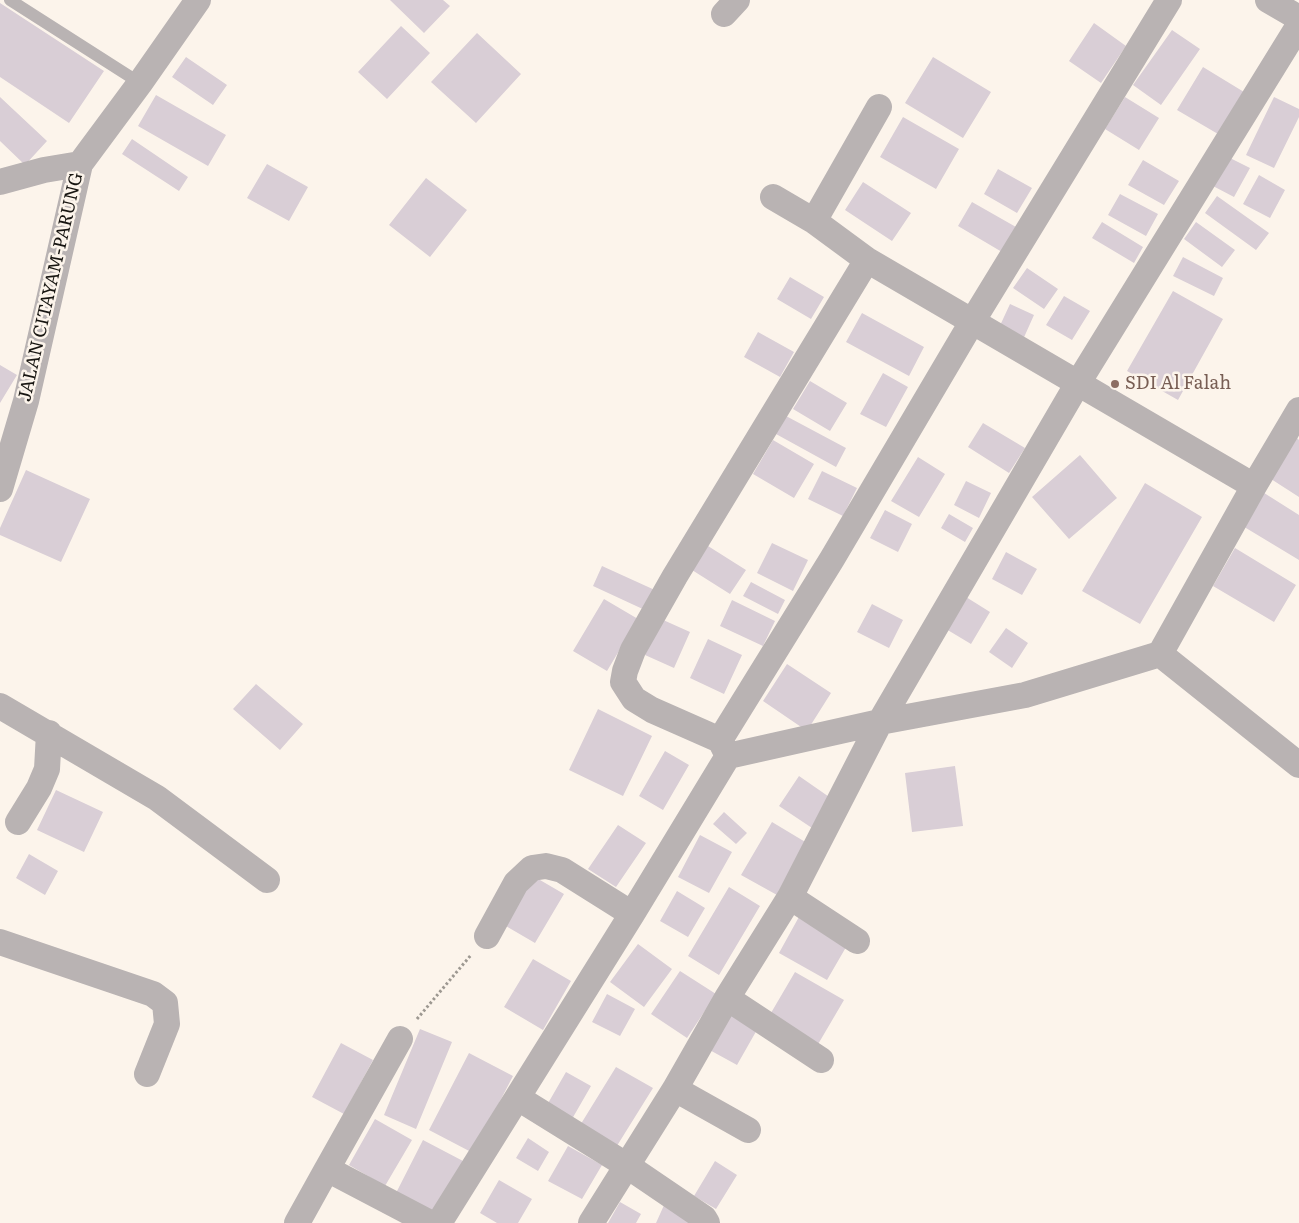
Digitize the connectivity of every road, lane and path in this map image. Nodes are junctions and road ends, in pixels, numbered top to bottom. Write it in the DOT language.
graph roads {
  1 [pos="10,0"];
  2 [pos="198,0"];
  3 [pos="1169,0"];
  4 [pos="1268,0"];
  5 [pos="1299,18"];
  6 [pos="1299,25"];
  7 [pos="140,83"];
  8 [pos="879,107"];
  9 [pos="80,164"];
  10 [pos="0,182"];
  11 [pos="773,196"];
  12 [pos="814,221"];
  13 [pos="867,260"];
  14 [pos="972,322"];
  15 [pos="1078,383"];
  16 [pos="1299,410"];
  17 [pos="1254,486"];
  18 [pos="0,489"];
  19 [pos="1160,654"];
  20 [pos="0,706"];
  21 [pos="880,722"];
  22 [pos="49,733"];
  23 [pos="724,748"];
  24 [pos="1299,765"];
  25 [pos="18,822"];
  26 [pos="267,880"];
  27 [pos="790,897"];
  28 [pos="632,914"];
  29 [pos="487,936"];
  30 [pos="857,941"];
  31 [pos="0,942"];
  32 [pos="727,998"];
  33 [pos="400,1039"];
  34 [pos="821,1060"];
  35 [pos="147,1074"];
  36 [pos="675,1089"];
  37 [pos="518,1098"];
  38 [pos="748,1130"];
  39 [pos="626,1165"];
  40 [pos="327,1169"];
  41 [pos="297,1223"];
  42 [pos="430,1223"];
  43 [pos="439,1223"];
  44 [pos="591,1223"];
  45 [pos="707,1223"];
  1 -- 7 [label="lane"];
  2 -- 7 [label="street, JALAN CITAYAM-PARUNG"];
  3 -- 14 [label="street"];
  4 -- 5 [label="street"];
  6 -- 15 [label="street"];
  7 -- 9 [label="street, JALAN CITAYAM-PARUNG"];
  8 -- 12 [label="street"];
  9 -- 10 [label="street"];
  9 -- 18 [label="street, JALAN CITAYAM-PARUNG"];
  11 -- 12 [label="street"];
  12 -- 13 [label="street"];
  13 -- 14 [label="street"];
  13 -- 23 [label="street"];
  14 -- 15 [label="street"];
  14 -- 23 [label="street"];
  15 -- 17 [label="street"];
  15 -- 21 [label="street"];
  16 -- 17 [label="street"];
  17 -- 19 [label="street"];
  19 -- 21 [label="street"];
  19 -- 24 [label="street"];
  20 -- 22 [label="street"];
  21 -- 23 [label="street"];
  21 -- 27 [label="street"];
  22 -- 25 [label="street"];
  22 -- 26 [label="street"];
  23 -- 28 [label="street"];
  27 -- 30 [label="street"];
  27 -- 32 [label="street"];
  28 -- 29 [label="street"];
  28 -- 37 [label="street"];
  29 -- 33 [label="path"];
  31 -- 35 [label="street"];
  32 -- 34 [label="street"];
  32 -- 36 [label="street"];
  33 -- 40 [label="street"];
  36 -- 38 [label="street"];
  36 -- 39 [label="street"];
  37 -- 39 [label="street"];
  37 -- 43 [label="street"];
  39 -- 44 [label="street"];
  39 -- 45 [label="street"];
  40 -- 41 [label="street"];
  40 -- 42 [label="street"];
}
